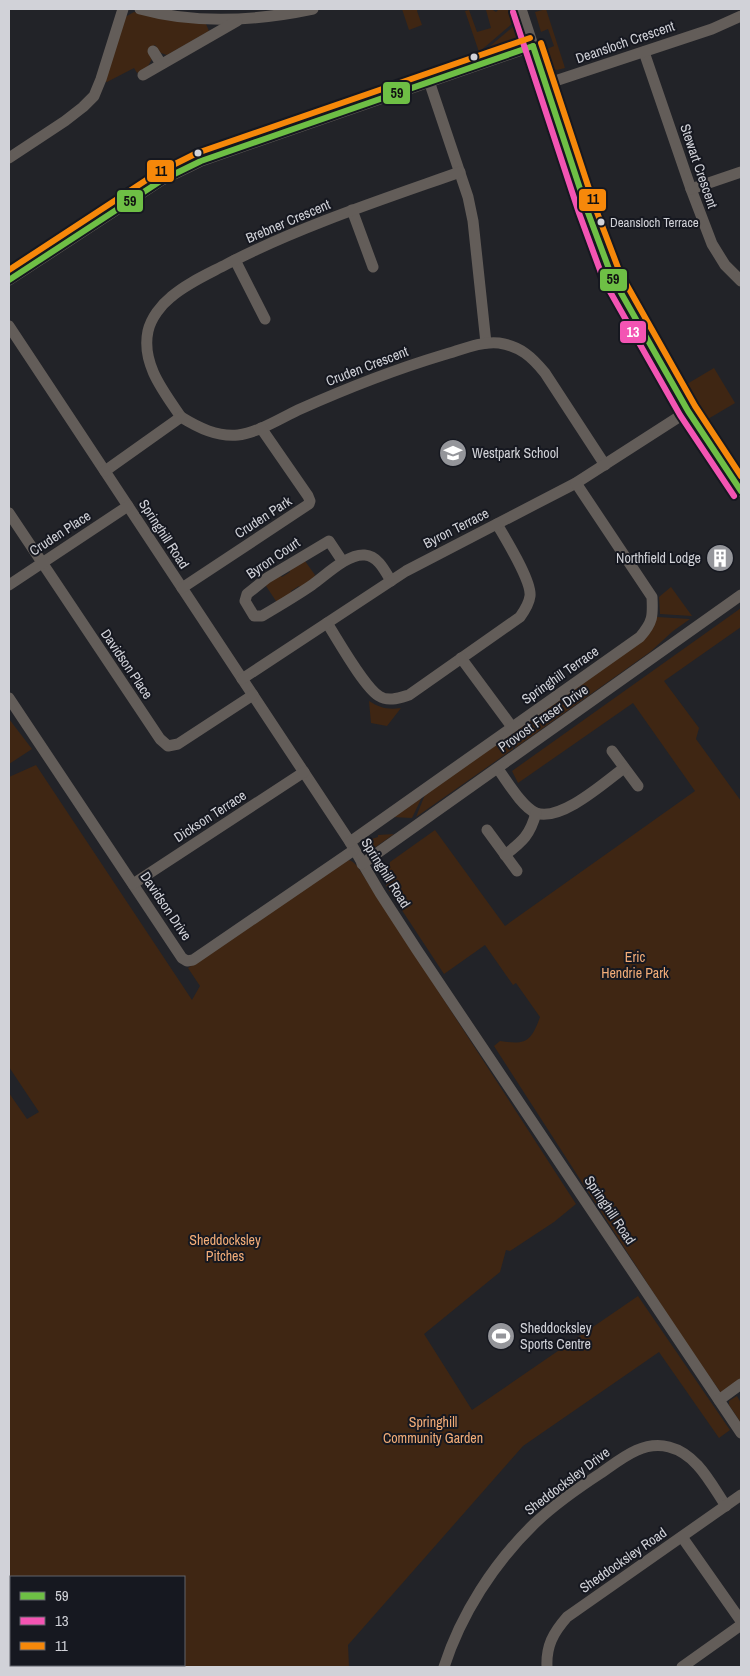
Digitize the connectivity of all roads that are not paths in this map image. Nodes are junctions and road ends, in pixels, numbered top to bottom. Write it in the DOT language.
graph roads {
  1 [pos="123,9"];
  2 [pos="140,9"];
  3 [pos="314,9"];
  4 [pos="521,9"];
  5 [pos="741,16"];
  6 [pos="238,20"];
  7 [pos="533,46"];
  8 [pos="153,51"];
  9 [pos="644,52"];
  10 [pos="161,64"];
  11 [pos="143,74"];
  12 [pos="429,81"];
  13 [pos="546,84"];
  14 [pos="9,158"];
  15 [pos="460,172"];
  16 [pos="741,172"];
  17 [pos="691,189"];
  18 [pos="352,210"];
  19 [pos="235,260"];
  20 [pos="373,267"];
  21 [pos="9,280"];
  22 [pos="741,281"];
  23 [pos="265,319"];
  24 [pos="9,326"];
  25 [pos="486,343"];
  26 [pos="688,411"];
  27 [pos="182,417"];
  28 [pos="260,428"];
  29 [pos="605,465"];
  30 [pos="105,471"];
  31 [pos="576,483"];
  32 [pos="741,492"];
  33 [pos="128,506"];
  34 [pos="9,513"];
  35 [pos="497,524"];
  36 [pos="343,562"];
  37 [pos="42,563"];
  38 [pos="391,581"];
  39 [pos="9,585"];
  40 [pos="182,588"];
  41 [pos="741,595"];
  42 [pos="328,623"];
  43 [pos="461,658"];
  44 [pos="242,678"];
  45 [pos="253,695"];
  46 [pos="9,698"];
  47 [pos="512,727"];
  48 [pos="612,751"];
  49 [pos="624,768"];
  50 [pos="498,769"];
  51 [pos="304,772"];
  52 [pos="638,786"];
  53 [pos="536,813"];
  54 [pos="487,830"];
  55 [pos="352,846"];
  56 [pos="505,855"];
  57 [pos="362,864"];
  58 [pos="517,871"];
  59 [pos="133,884"];
  60 [pos="741,1384"];
  61 [pos="718,1400"];
  62 [pos="741,1433"];
  63 [pos="741,1495"];
  64 [pos="726,1506"];
  65 [pos="682,1537"];
  66 [pos="741,1623"];
  67 [pos="444,1667"];
  68 [pos="547,1667"];
  69 [pos="682,1667"];
  1 -- 14 [label="street"];
  2 -- 6 [label="street"];
  3 -- 6 [label="street"];
  4 -- 7 [label="street"];
  5 -- 9 [label="street, Deansloch Crescent"];
  6 -- 10 [label="street"];
  7 -- 12 [label="street"];
  7 -- 13 [label="street"];
  8 -- 10 [label="street"];
  9 -- 13 [label="street, Deansloch Crescent"];
  9 -- 17 [label="street, Stewart Crescent"];
  10 -- 11 [label="street"];
  12 -- 15 [label="street"];
  12 -- 21 [label="street"];
  13 -- 26 [label="street"];
  15 -- 18 [label="street, Brebner Crescent"];
  15 -- 25 [label="street"];
  16 -- 17 [label="street"];
  17 -- 22 [label="street, Stewart Crescent"];
  18 -- 19 [label="street, Brebner Crescent"];
  18 -- 20 [label="street, Brebner Crescent"];
  19 -- 23 [label="street, Brebner Crescent"];
  19 -- 27 [label="street, Brebner Crescent"];
  24 -- 30 [label="street, Springhill Road"];
  25 -- 28 [label="street, Cruden Crescent"];
  25 -- 29 [label="street, Cruden Crescent"];
  26 -- 29 [label="street, Byron Terrace"];
  26 -- 32 [label="street"];
  27 -- 28 [label="street, Cruden Crescent"];
  27 -- 30 [label="street"];
  28 -- 40 [label="street, Cruden Park"];
  29 -- 31 [label="street, Byron Terrace"];
  30 -- 33 [label="street, Springhill Road"];
  31 -- 35 [label="street, Byron Terrace"];
  31 -- 47 [label="street, Springhill Terrace"];
  33 -- 37 [label="street, Cruden Place"];
  33 -- 40 [label="street, Springhill Road"];
  34 -- 37 [label="street, Davidson Place"];
  35 -- 38 [label="street, Byron Terrace"];
  35 -- 43 [label="street"];
  36 -- 36 [label="street, Byron Court"];
  36 -- 38 [label="street, Byron Court"];
  37 -- 39 [label="street, Cruden Place"];
  37 -- 45 [label="street, Davidson Place"];
  38 -- 42 [label="street, Byron Terrace"];
  40 -- 44 [label="street, Springhill Road"];
  41 -- 50 [label="street, Provost Fraser Drive"];
  42 -- 43 [label="street"];
  42 -- 44 [label="street, Byron Terrace"];
  43 -- 47 [label="street"];
  44 -- 45 [label="street, Springhill Road"];
  45 -- 51 [label="street, Springhill Road"];
  46 -- 59 [label="street, Davidson Drive"];
  47 -- 55 [label="street, Springhill Terrace"];
  48 -- 49 [label="street"];
  49 -- 52 [label="street"];
  49 -- 53 [label="street"];
  50 -- 53 [label="street"];
  50 -- 57 [label="street, Provost Fraser Drive"];
  51 -- 55 [label="street, Springhill Road"];
  51 -- 59 [label="street, Dickson Terrace"];
  53 -- 56 [label="street"];
  54 -- 56 [label="street"];
  55 -- 57 [label="street, Springhill Road"];
  55 -- 59 [label="street, Davidson Drive"];
  56 -- 58 [label="street"];
  57 -- 61 [label="street, Springhill Road"];
  60 -- 61 [label="street"];
  61 -- 62 [label="street, Springhill Road"];
  63 -- 64 [label="street, Sheddocksley Road"];
  64 -- 65 [label="street, Sheddocksley Road"];
  64 -- 67 [label="street, Sheddocksley Drive"];
  65 -- 66 [label="street"];
  65 -- 68 [label="street, Sheddocksley Road"];
  66 -- 69 [label="street"];
}
